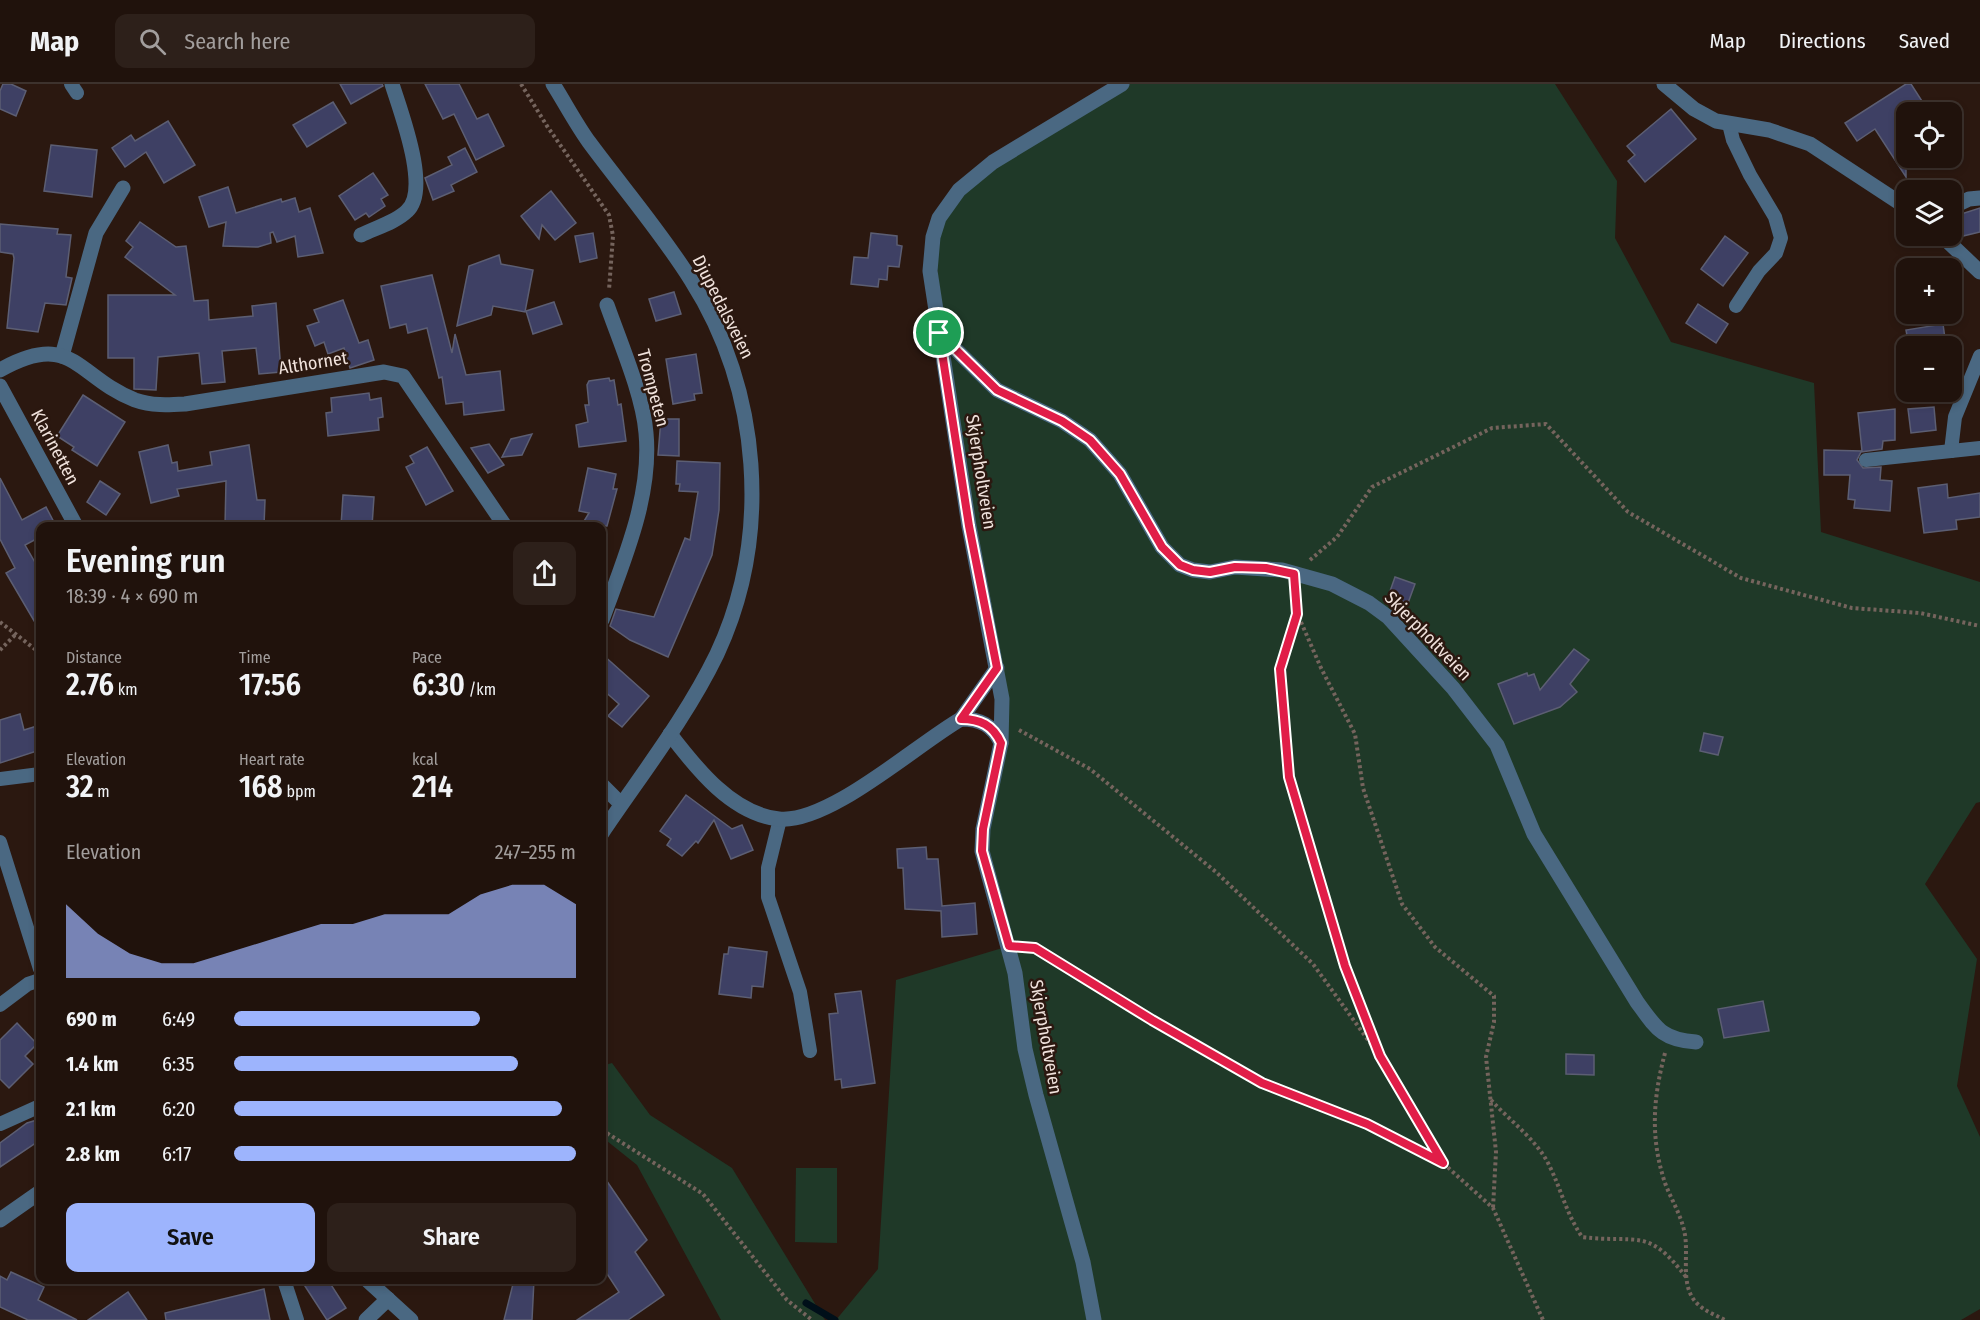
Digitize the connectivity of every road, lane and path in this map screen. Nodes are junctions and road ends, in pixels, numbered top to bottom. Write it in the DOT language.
graph roads {
  1 [pos="392,84"];
  2 [pos="521,84"];
  3 [pos="553,84"];
  4 [pos="1122,84"];
  5 [pos="1664,84"];
  6 [pos="1729,124"];
  7 [pos="123,188"];
  8 [pos="1980,198"];
  9 [pos="1896,200"];
  10 [pos="1962,202"];
  11 [pos="361,235"];
  12 [pos="1952,246"];
  13 [pos="1979,273"];
  14 [pos="607,305"];
  15 [pos="1736,306"];
  16 [pos="939,333"];
  17 [pos="62,356"];
  18 [pos="1980,356"];
  19 [pos="0,370"];
  20 [pos="0,386"];
  21 [pos="1980,448"];
  22 [pos="1951,451"];
  23 [pos="1866,460"];
  24 [pos="74,522"];
  25 [pos="502,522"];
  26 [pos="1294,574"];
  27 [pos="606,608"];
  28 [pos="1297,614"];
  29 [pos="0,622"];
  30 [pos="1980,626"];
  31 [pos="16,634"];
  32 [pos="0,650"];
  33 [pos="36,650"];
  34 [pos="997,668"];
  35 [pos="961,719"];
  36 [pos="1003,721"];
  37 [pos="670,734"];
  38 [pos="1001,743"];
  39 [pos="36,774"];
  40 [pos="0,779"];
  41 [pos="606,789"];
  42 [pos="621,804"];
  43 [pos="780,819"];
  44 [pos="606,827"];
  45 [pos="0,842"];
  46 [pos="1009,946"];
  47 [pos="36,956"];
  48 [pos="36,981"];
  49 [pos="0,1005"];
  50 [pos="1669,1038"];
  51 [pos="1696,1042"];
  52 [pos="810,1051"];
  53 [pos="1380,1056"];
  54 [pos="1490,1100"];
  55 [pos="36,1105"];
  56 [pos="0,1125"];
  57 [pos="606,1133"];
  58 [pos="1443,1163"];
  59 [pos="36,1195"];
  60 [pos="1494,1208"];
  61 [pos="0,1220"];
  62 [pos="1686,1278"];
  63 [pos="285,1284"];
  64 [pos="372,1284"];
  65 [pos="388,1299"];
  66 [pos="297,1320"];
  67 [pos="366,1320"];
  68 [pos="411,1320"];
  69 [pos="812,1320"];
  70 [pos="1094,1320"];
  71 [pos="1543,1320"];
  72 [pos="1725,1320"];
  1 -- 11 [label="street"];
  2 -- 14 [label="path"];
  3 -- 37 [label="street, Djupedalsveien"];
  4 -- 16 [label="street, Skjerpholtveien"];
  5 -- 6 [label="street"];
  6 -- 9 [label="street"];
  6 -- 15 [label="lane"];
  7 -- 17 [label="street"];
  8 -- 10 [label="street"];
  12 -- 13 [label="street"];
  14 -- 27 [label="street, Trompeten"];
  16 -- 26 [label="street, Skjerpholtveien"];
  16 -- 34 [label="street, Skjerpholtveien"];
  17 -- 19 [label="street, Althornet"];
  17 -- 25 [label="street, Althornet"];
  18 -- 22 [label="lane"];
  20 -- 24 [label="street, Klarinetten"];
  21 -- 22 [label="lane"];
  22 -- 23 [label="lane"];
  26 -- 28 [label="path"];
  26 -- 30 [label="path"];
  26 -- 50 [label="street, Skjerpholtveien"];
  28 -- 53 [label="path"];
  28 -- 54 [label="path"];
  29 -- 31 [label="path"];
  31 -- 32 [label="path"];
  31 -- 33 [label="path"];
  34 -- 35 [label="street"];
  34 -- 36 [label="street, Skjerpholtveien"];
  35 -- 38 [label="street"];
  35 -- 43 [label="street"];
  36 -- 38 [label="street, Skjerpholtveien"];
  36 -- 53 [label="path"];
  37 -- 42 [label="street, Djupedalsveien"];
  37 -- 43 [label="street"];
  38 -- 46 [label="street, Skjerpholtveien"];
  39 -- 40 [label="lane"];
  41 -- 42 [label="street"];
  42 -- 44 [label="street, Djupedalsveien"];
  43 -- 52 [label="lane"];
  45 -- 47 [label="lane"];
  46 -- 58 [label="path"];
  46 -- 70 [label="street, Skjerpholtveien"];
  48 -- 49 [label="lane"];
  50 -- 51 [label="street"];
  50 -- 62 [label="path"];
  53 -- 58 [label="path"];
  54 -- 60 [label="path"];
  54 -- 62 [label="path"];
  55 -- 56 [label="lane"];
  57 -- 69 [label="path"];
  58 -- 60 [label="path"];
  59 -- 61 [label="street"];
  60 -- 71 [label="path"];
  62 -- 72 [label="path"];
  63 -- 66 [label="lane"];
  64 -- 65 [label="street"];
  65 -- 67 [label="street"];
  65 -- 68 [label="street"];
}
